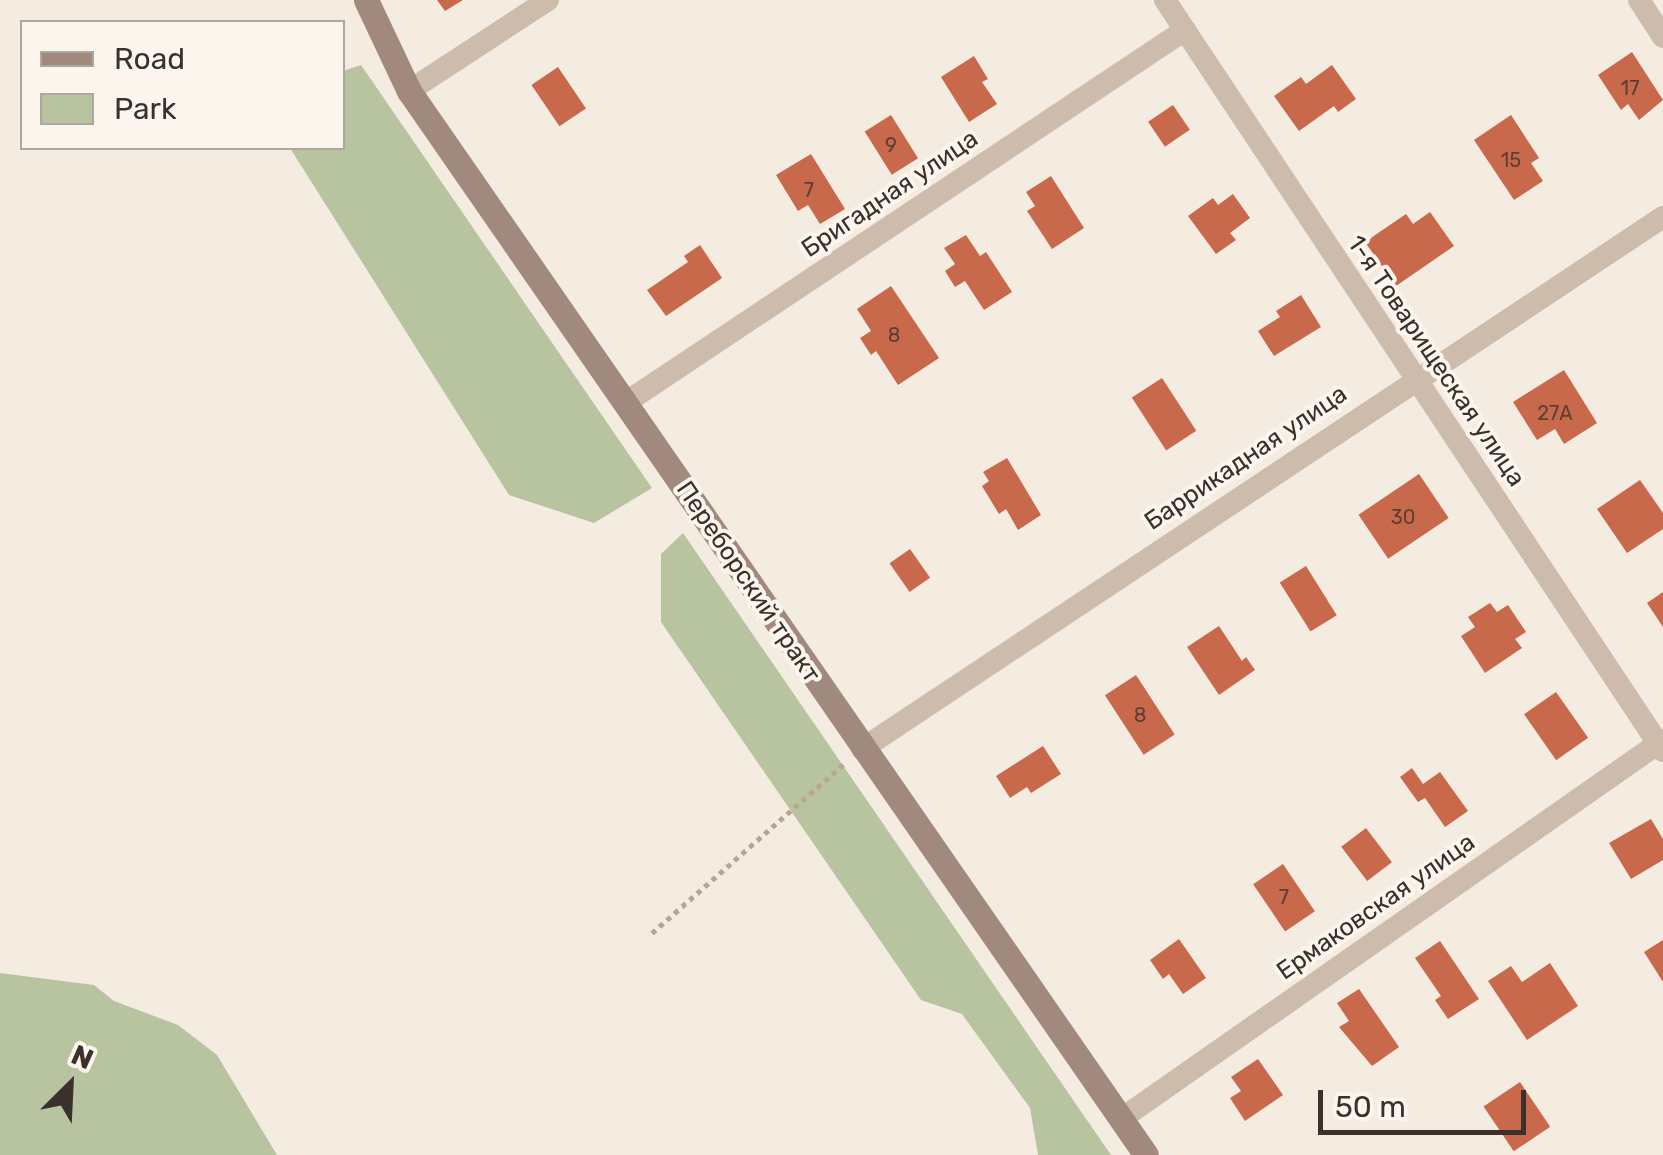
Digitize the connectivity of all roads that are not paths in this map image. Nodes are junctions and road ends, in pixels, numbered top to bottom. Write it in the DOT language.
graph roads {
  1 [pos="366,0"];
  2 [pos="548,0"];
  3 [pos="1165,0"];
  4 [pos="1638,0"];
  5 [pos="1185,30"];
  6 [pos="1663,37"];
  7 [pos="410,91"];
  8 [pos="1663,217"];
  9 [pos="1414,378"];
  10 [pos="625,403"];
  11 [pos="1661,745"];
  12 [pos="862,749"];
  13 [pos="1121,1119"];
  14 [pos="1146,1155"];
  1 -- 7 [label="main road, Переборский тракт"];
  2 -- 7 [label="street"];
  3 -- 5 [label="street, 1-я Товарищеская улица"];
  4 -- 6 [label="street"];
  5 -- 9 [label="street, 1-я Товарищеская улица"];
  5 -- 10 [label="street, Бригадная улица"];
  7 -- 10 [label="main road, Переборский тракт"];
  8 -- 9 [label="street, Баррикадная улица"];
  9 -- 11 [label="street, 1-я Товарищеская улица"];
  9 -- 12 [label="street, Баррикадная улица"];
  10 -- 12 [label="main road, Переборский тракт"];
  11 -- 13 [label="street, Ермаковская улица"];
  12 -- 13 [label="main road, Переборский тракт"];
  13 -- 14 [label="main road, Переборский тракт"];
}
